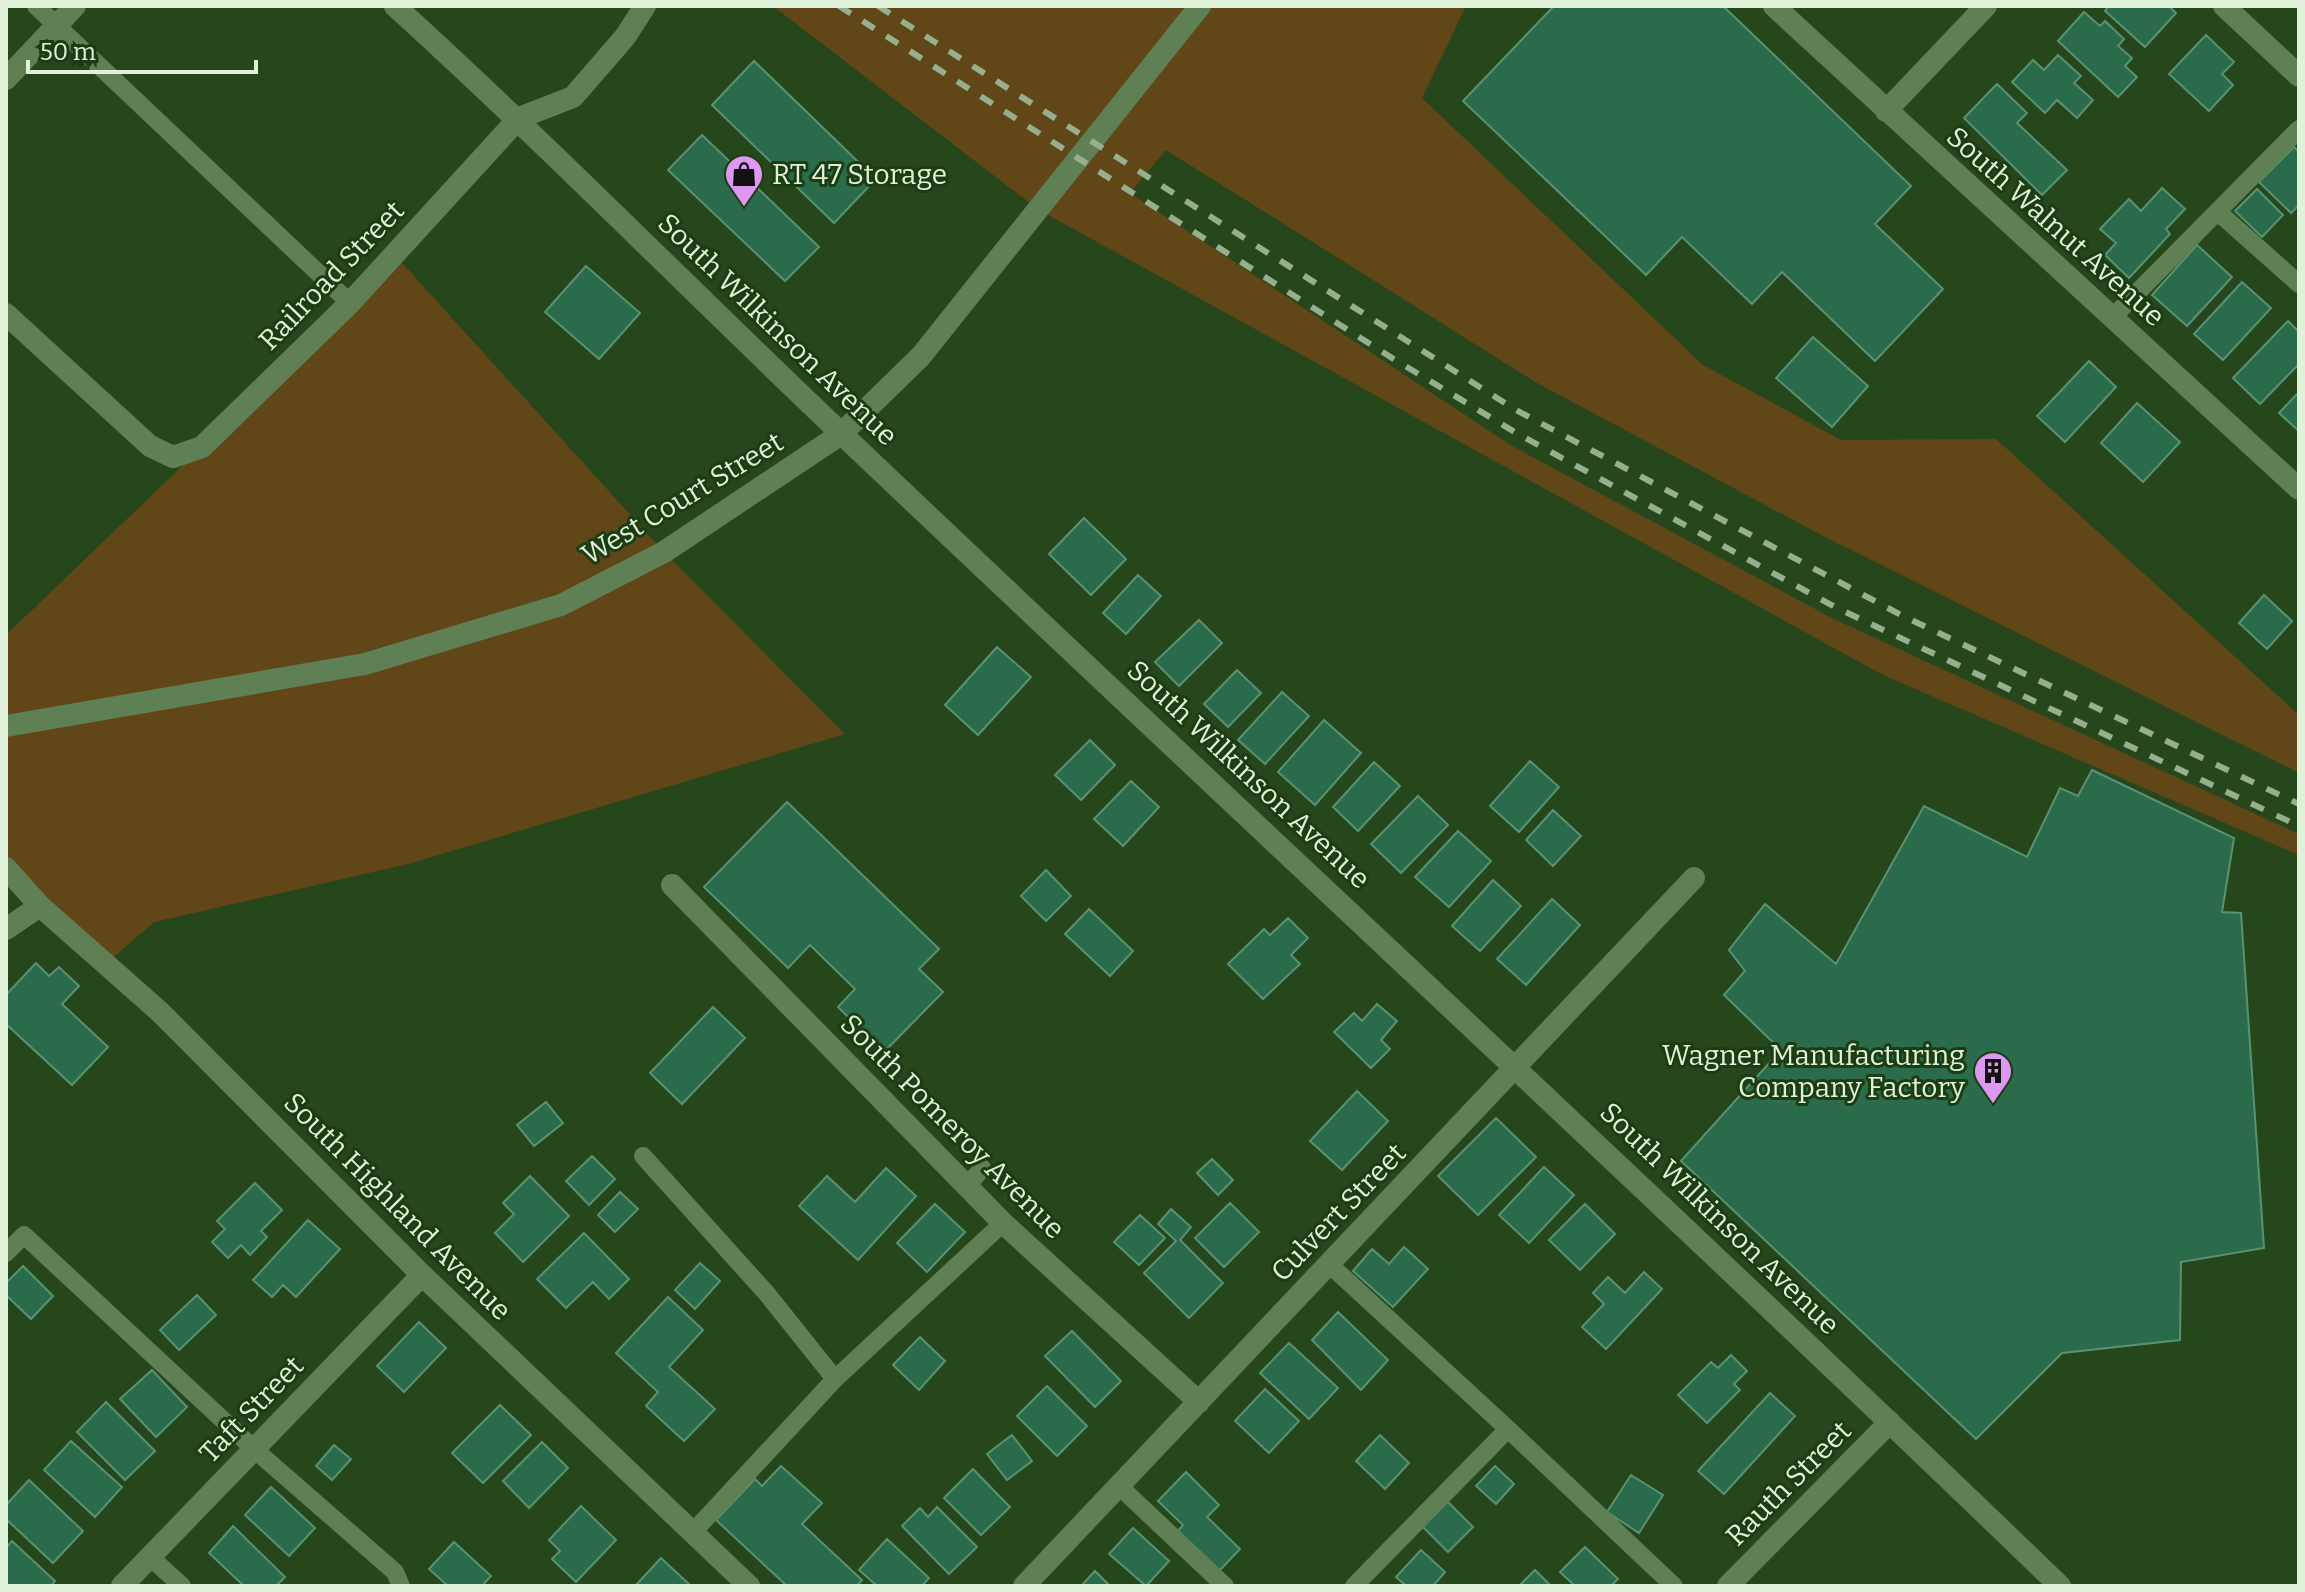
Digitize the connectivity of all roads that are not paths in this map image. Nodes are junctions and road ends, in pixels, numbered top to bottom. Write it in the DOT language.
graph roads {
  1 [pos="36,6"];
  2 [pos="75,6"];
  3 [pos="395,6"];
  4 [pos="645,6"];
  5 [pos="1200,6"];
  6 [pos="1774,6"];
  7 [pos="1986,6"];
  8 [pos="2224,6"];
  9 [pos="56,26"];
  10 [pos="2299,76"];
  11 [pos="6,79"];
  12 [pos="1886,111"];
  13 [pos="519,118"];
  14 [pos="2299,129"];
  15 [pos="2218,212"];
  16 [pos="2299,284"];
  17 [pos="350,303"];
  18 [pos="6,314"];
  19 [pos="2112,318"];
  20 [pos="841,434"];
  21 [pos="2299,489"];
  22 [pos="6,726"];
  23 [pos="6,868"];
  24 [pos="1694,878"];
  25 [pos="672,885"];
  26 [pos="40,906"];
  27 [pos="6,929"];
  28 [pos="1519,1067"];
  29 [pos="643,1156"];
  30 [pos="982,1168"];
  31 [pos="967,1187"];
  32 [pos="1003,1223"];
  33 [pos="6,1253"];
  34 [pos="1330,1265"];
  35 [pos="422,1275"];
  36 [pos="835,1379"];
  37 [pos="1199,1402"];
  38 [pos="1890,1422"];
  39 [pos="1508,1429"];
  40 [pos="254,1449"];
  41 [pos="1119,1486"];
  42 [pos="693,1532"];
  43 [pos="150,1557"];
  44 [pos="122,1586"];
  45 [pos="182,1586"];
  46 [pos="401,1586"];
  47 [pos="749,1586"];
  48 [pos="1024,1586"];
  49 [pos="1225,1586"];
  50 [pos="1354,1586"];
  51 [pos="1674,1586"];
  52 [pos="1728,1586"];
  53 [pos="2060,1586"];
  1 -- 9 [label="lane"];
  2 -- 9 [label="street"];
  3 -- 13 [label="street, South Wilkinson Avenue"];
  4 -- 13 [label="street"];
  5 -- 20 [label="street, West Court Street"];
  6 -- 12 [label="street, South Walnut Avenue"];
  7 -- 12 [label="street"];
  8 -- 10 [label="street"];
  9 -- 11 [label="street"];
  9 -- 17 [label="lane"];
  12 -- 19 [label="street, South Walnut Avenue"];
  13 -- 17 [label="street, Railroad Street"];
  13 -- 20 [label="street, South Wilkinson Avenue"];
  14 -- 15 [label="lane"];
  15 -- 16 [label="lane"];
  15 -- 19 [label="lane"];
  17 -- 18 [label="street, Railroad Street"];
  19 -- 21 [label="street, South Walnut Avenue"];
  20 -- 22 [label="street, West Court Street"];
  20 -- 28 [label="street, South Wilkinson Avenue"];
  23 -- 26 [label="street, South Highland Avenue"];
  24 -- 28 [label="street, Culvert Street"];
  25 -- 31 [label="street, South Pomeroy Avenue"];
  26 -- 27 [label="street"];
  26 -- 35 [label="street, South Highland Avenue"];
  28 -- 34 [label="street, Culvert Street"];
  28 -- 38 [label="street, South Wilkinson Avenue"];
  29 -- 36 [label="lane"];
  30 -- 31 [label="lane"];
  31 -- 32 [label="street, South Pomeroy Avenue"];
  32 -- 36 [label="lane"];
  32 -- 37 [label="street, South Pomeroy Avenue"];
  33 -- 40 [label="lane"];
  34 -- 37 [label="street, Culvert Street"];
  34 -- 39 [label="lane"];
  35 -- 40 [label="street, Taft Street"];
  35 -- 42 [label="street, South Highland Avenue"];
  36 -- 42 [label="lane"];
  37 -- 41 [label="street, Culvert Street"];
  38 -- 52 [label="street, Rauth Street"];
  38 -- 53 [label="street, South Wilkinson Avenue"];
  39 -- 50 [label="lane"];
  39 -- 51 [label="lane"];
  40 -- 43 [label="street, Taft Street"];
  40 -- 46 [label="lane"];
  41 -- 48 [label="street, Culvert Street"];
  41 -- 49 [label="lane"];
  42 -- 47 [label="street, South Highland Avenue"];
  43 -- 44 [label="street, Taft Street"];
  43 -- 45 [label="lane"];
}
